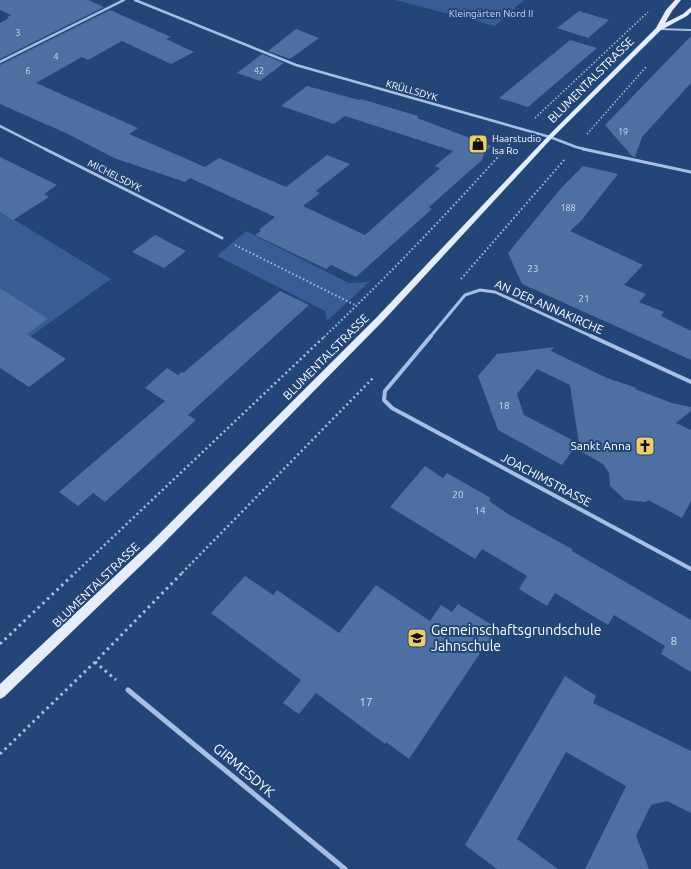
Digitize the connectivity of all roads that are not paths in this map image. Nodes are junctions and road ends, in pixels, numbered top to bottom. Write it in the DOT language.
graph roads {
  1 [pos="124,0"];
  2 [pos="135,0"];
  3 [pos="678,0"];
  4 [pos="691,9"];
  5 [pos="659,29"];
  6 [pos="691,30"];
  7 [pos="0,62"];
  8 [pos="0,126"];
  9 [pos="550,137"];
  10 [pos="691,172"];
  11 [pos="222,238"];
  12 [pos="691,382"];
  13 [pos="392,408"];
  14 [pos="691,569"];
  15 [pos="128,690"];
  16 [pos="0,693"];
  17 [pos="345,869"];
  1 -- 7 [label="street"];
  2 -- 9 [label="street, KRÜLLSDYK"];
  3 -- 5 [label="main road, BLUMENTALSTRASSE"];
  4 -- 5 [label="main road, BLUMENTALSTRASSE"];
  5 -- 6 [label="lane"];
  5 -- 9 [label="main road, BLUMENTALSTRASSE"];
  8 -- 11 [label="street, MICHELSDYK"];
  9 -- 10 [label="street, KRÜLLSDYK"];
  9 -- 16 [label="main road, BLUMENTALSTRASSE"];
  12 -- 13 [label="street, AN DER ANNAKIRCHE"];
  13 -- 14 [label="street, JOACHIMSTRASSE"];
  15 -- 17 [label="street, GIRMESDYK"];
}
